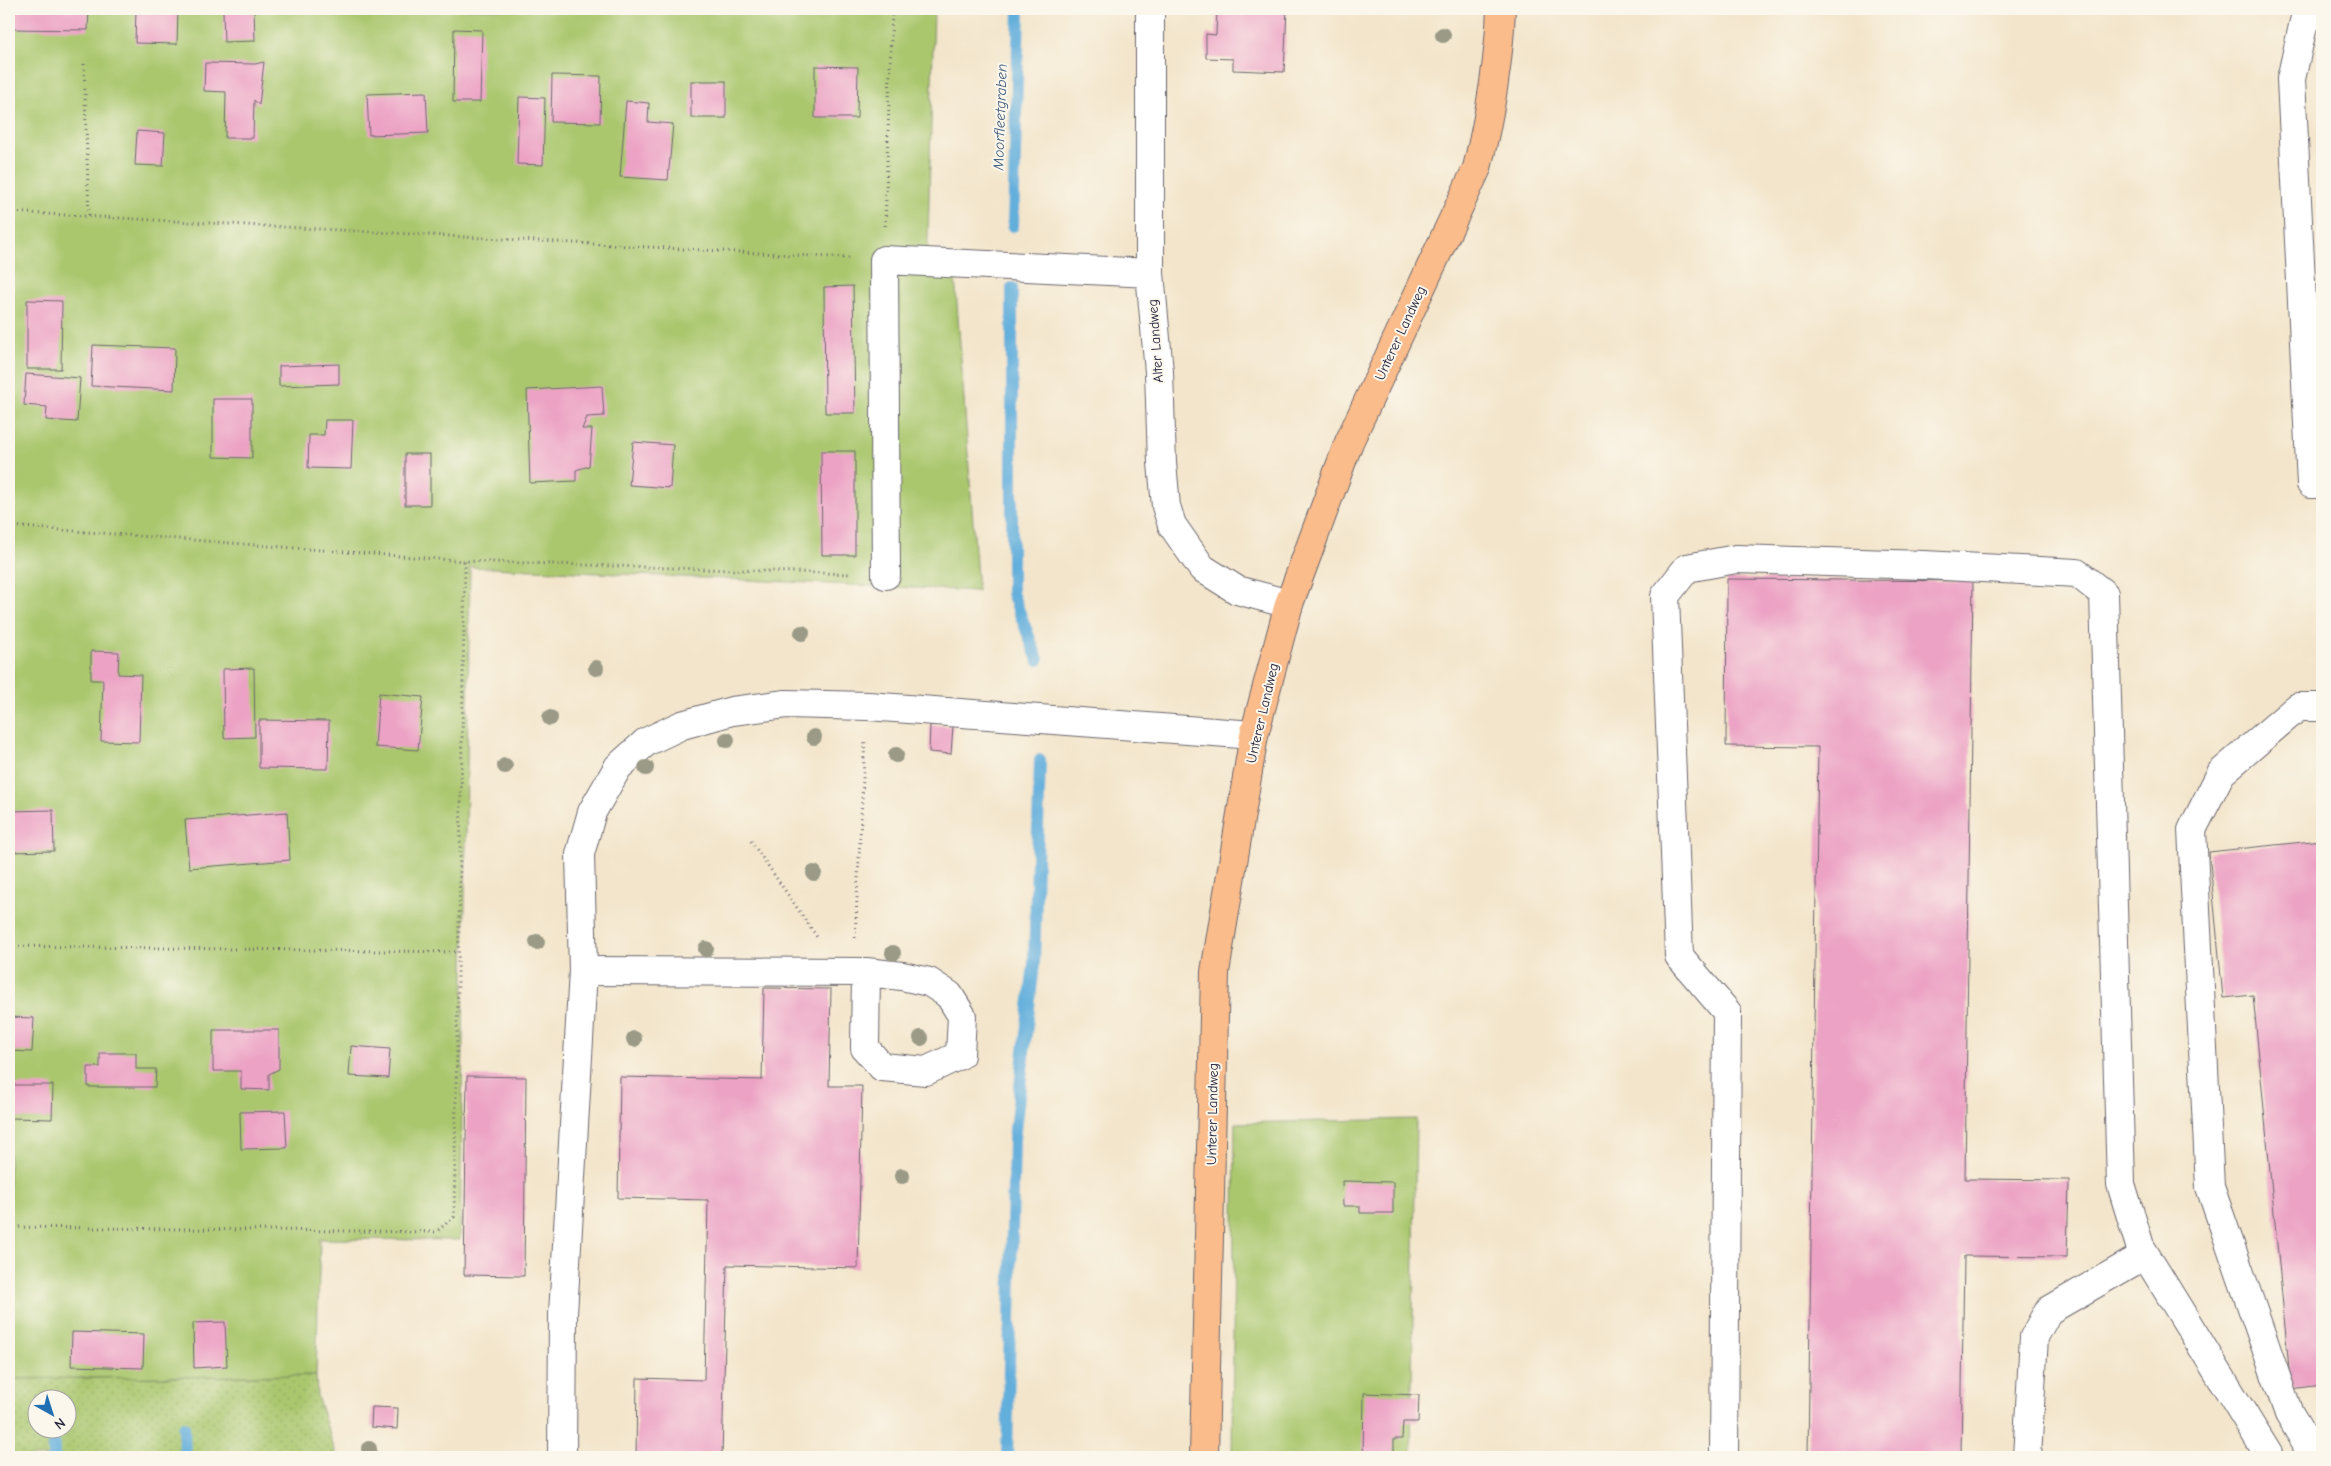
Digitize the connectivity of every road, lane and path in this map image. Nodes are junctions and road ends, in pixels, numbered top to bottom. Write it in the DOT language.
graph roads {
  1 [pos="892,9"];
  2 [pos="1150,9"];
  3 [pos="1501,9"];
  4 [pos="2322,14"];
  5 [pos="84,64"];
  6 [pos="9,212"];
  7 [pos="89,217"];
  8 [pos="884,260"];
  9 [pos="1150,273"];
  10 [pos="2322,484"];
  11 [pos="9,526"];
  12 [pos="465,561"];
  13 [pos="886,575"];
  14 [pos="1289,604"];
  15 [pos="2322,707"];
  16 [pos="1254,735"];
  17 [pos="865,744"];
  18 [pos="750,841"];
  19 [pos="9,946"];
  20 [pos="458,952"];
  21 [pos="583,971"];
  22 [pos="853,971"];
  23 [pos="9,1227"];
  24 [pos="2145,1255"];
  25 [pos="2317,1454"];
  26 [pos="562,1457"];
  27 [pos="1204,1457"];
  28 [pos="1724,1457"];
  29 [pos="2027,1457"];
  30 [pos="2270,1457"];
  1 -- 8 [label="path"];
  2 -- 9 [label="street, Alter Landweg"];
  3 -- 14 [label="main road, Unterer Landweg"];
  4 -- 10 [label="street"];
  5 -- 7 [label="path"];
  6 -- 7 [label="path"];
  7 -- 8 [label="path"];
  8 -- 9 [label="street"];
  8 -- 13 [label="street"];
  9 -- 14 [label="street, Alter Landweg"];
  11 -- 12 [label="path"];
  12 -- 13 [label="path"];
  12 -- 20 [label="path"];
  14 -- 16 [label="main road, Unterer Landweg"];
  15 -- 25 [label="street"];
  16 -- 21 [label="street"];
  16 -- 27 [label="main road, Unterer Landweg"];
  17 -- 22 [label="path"];
  18 -- 22 [label="path"];
  19 -- 20 [label="path"];
  20 -- 23 [label="path"];
  21 -- 22 [label="street"];
  21 -- 26 [label="street"];
  24 -- 28 [label="street"];
  24 -- 29 [label="street"];
  24 -- 30 [label="street"];
}
